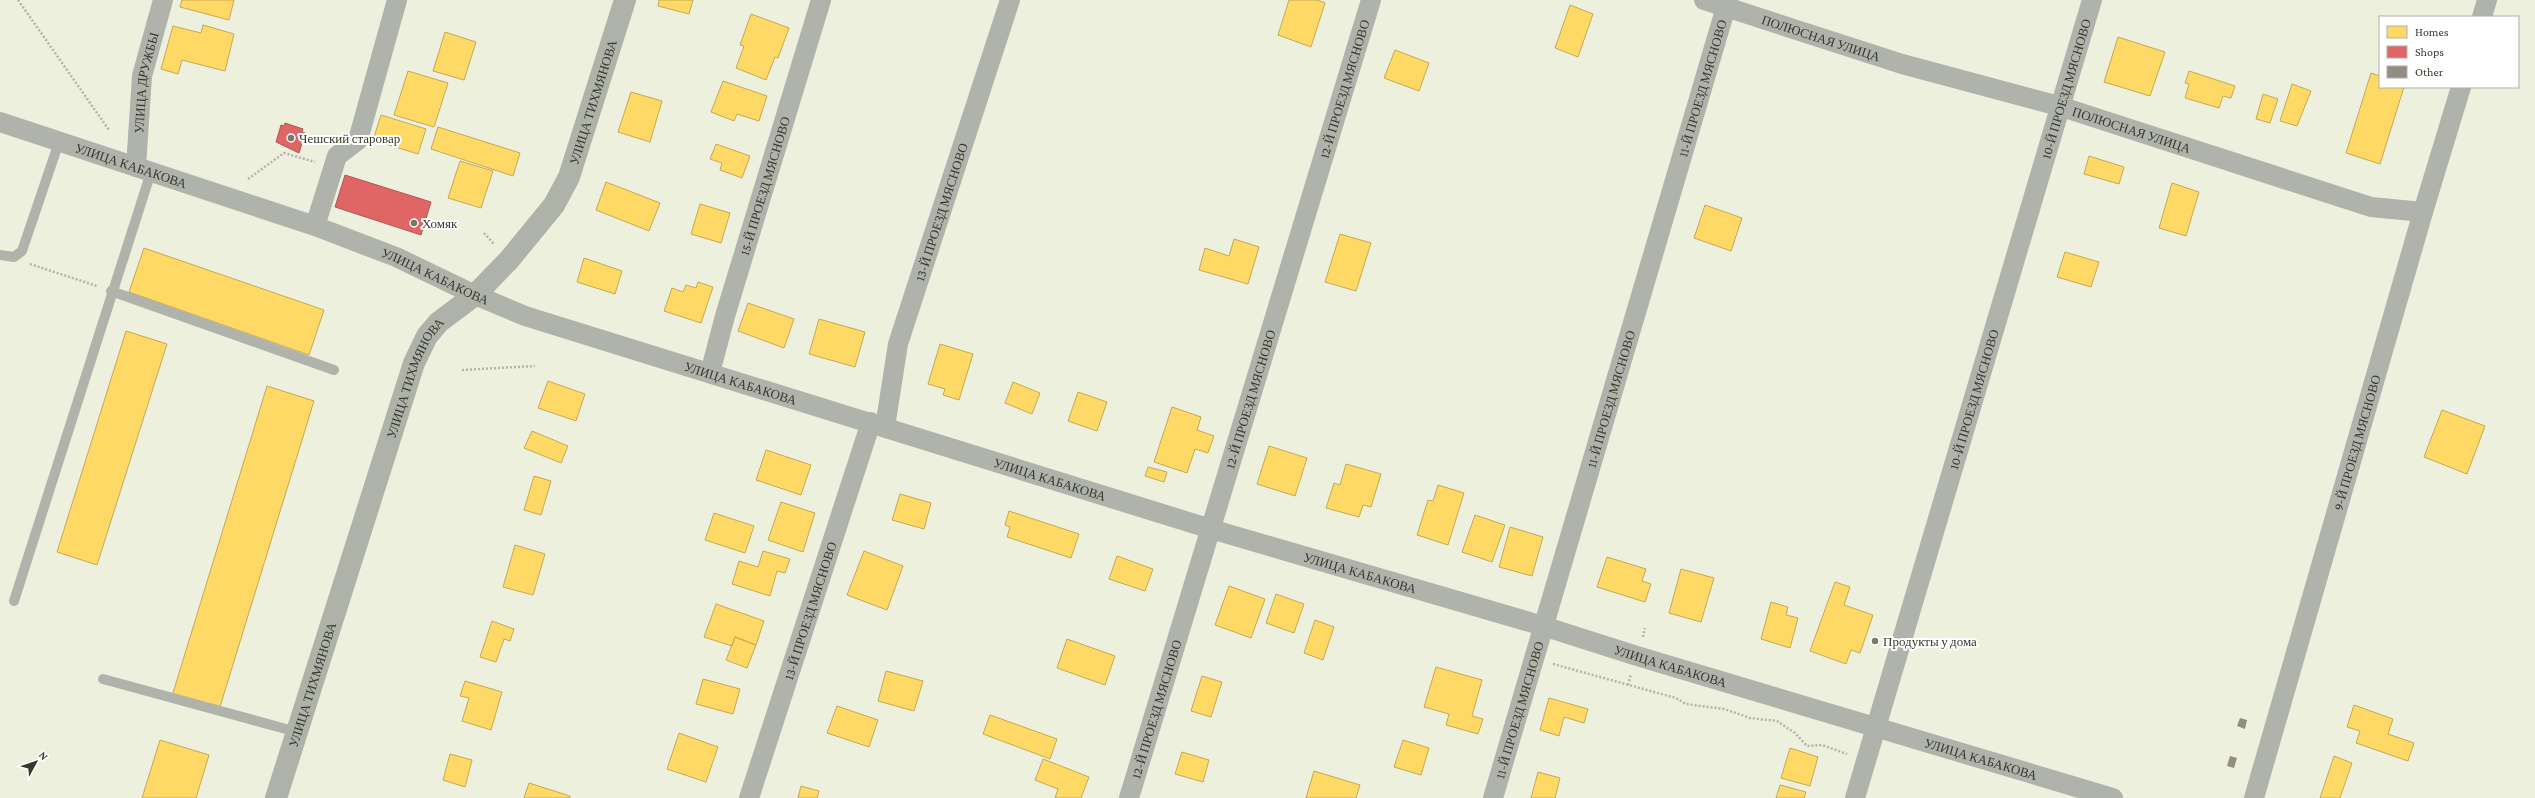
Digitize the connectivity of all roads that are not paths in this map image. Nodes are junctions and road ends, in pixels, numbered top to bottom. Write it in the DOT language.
graph roads {
  1 [pos="163,0"];
  2 [pos="397,0"];
  3 [pos="625,0"];
  4 [pos="821,0"];
  5 [pos="1010,0"];
  6 [pos="1370,0"];
  7 [pos="1704,0"];
  8 [pos="2092,0"];
  9 [pos="2487,0"];
  10 [pos="1727,3"];
  11 [pos="2482,16"];
  12 [pos="2461,88"];
  13 [pos="2059,106"];
  14 [pos="0,122"];
  15 [pos="59,142"];
  16 [pos="144,170"];
  17 [pos="2423,212"];
  18 [pos="315,226"];
  19 [pos="0,256"];
  20 [pos="111,291"];
  21 [pos="475,295"];
  22 [pos="334,370"];
  23 [pos="710,373"];
  24 [pos="878,424"];
  25 [pos="1211,529"];
  26 [pos="14,601"];
  27 [pos="1543,626"];
  28 [pos="103,679"];
  29 [pos="1877,728"];
  30 [pos="297,732"];
  31 [pos="276,798"];
  32 [pos="749,798"];
  33 [pos="1129,798"];
  34 [pos="1492,798"];
  35 [pos="1855,798"];
  36 [pos="2113,798"];
  37 [pos="2254,798"];
  1 -- 16 [label="street, УЛИЦА ДРУЖБЫ"];
  2 -- 18 [label="street"];
  3 -- 21 [label="street, УЛИЦА ТИХМЯНОВА"];
  4 -- 23 [label="street, 15-Й ПРОЕЗД МЯСНОВО"];
  5 -- 24 [label="street, 13-Й ПРОЕЗД МЯСНОВО"];
  6 -- 25 [label="street, 12-Й ПРОЕЗД МЯСНОВО"];
  7 -- 10 [label="street, ПОЛЮСНАЯ УЛИЦА"];
  8 -- 13 [label="street, 10-Й ПРОЕЗД МЯСНОВО"];
  9 -- 11 [label="street"];
  10 -- 13 [label="street, ПОЛЮСНАЯ УЛИЦА"];
  10 -- 27 [label="street, 11-Й ПРОЕЗД МЯСНОВО"];
  12 -- 17 [label="street, 9-Й ПРОЕЗД МЯСНОВО"];
  13 -- 17 [label="street, ПОЛЮСНАЯ УЛИЦА"];
  13 -- 29 [label="street, 10-Й ПРОЕЗД МЯСНОВО"];
  14 -- 15 [label="street, УЛИЦА КАБАКОВА"];
  15 -- 16 [label="street, УЛИЦА КАБАКОВА"];
  15 -- 19 [label="lane"];
  16 -- 18 [label="street, УЛИЦА КАБАКОВА"];
  16 -- 20 [label="lane"];
  17 -- 37 [label="street, 9-Й ПРОЕЗД МЯСНОВО"];
  18 -- 21 [label="street, УЛИЦА КАБАКОВА"];
  20 -- 22 [label="lane"];
  20 -- 26 [label="lane"];
  21 -- 23 [label="street, УЛИЦА КАБАКОВА"];
  21 -- 30 [label="street, УЛИЦА ТИХМЯНОВА"];
  23 -- 24 [label="street, УЛИЦА КАБАКОВА"];
  24 -- 25 [label="street, УЛИЦА КАБАКОВА"];
  24 -- 32 [label="street, 13-Й ПРОЕЗД МЯСНОВО"];
  25 -- 27 [label="street, УЛИЦА КАБАКОВА"];
  25 -- 33 [label="street, 12-Й ПРОЕЗД МЯСНОВО"];
  27 -- 29 [label="street, УЛИЦА КАБАКОВА"];
  27 -- 34 [label="street, 11-Й ПРОЕЗД МЯСНОВО"];
  28 -- 30 [label="lane"];
  29 -- 35 [label="street, 10-Й ПРОЕЗД МЯСНОВО"];
  29 -- 36 [label="street, УЛИЦА КАБАКОВА"];
  30 -- 31 [label="street, УЛИЦА ТИХМЯНОВА"];
}
